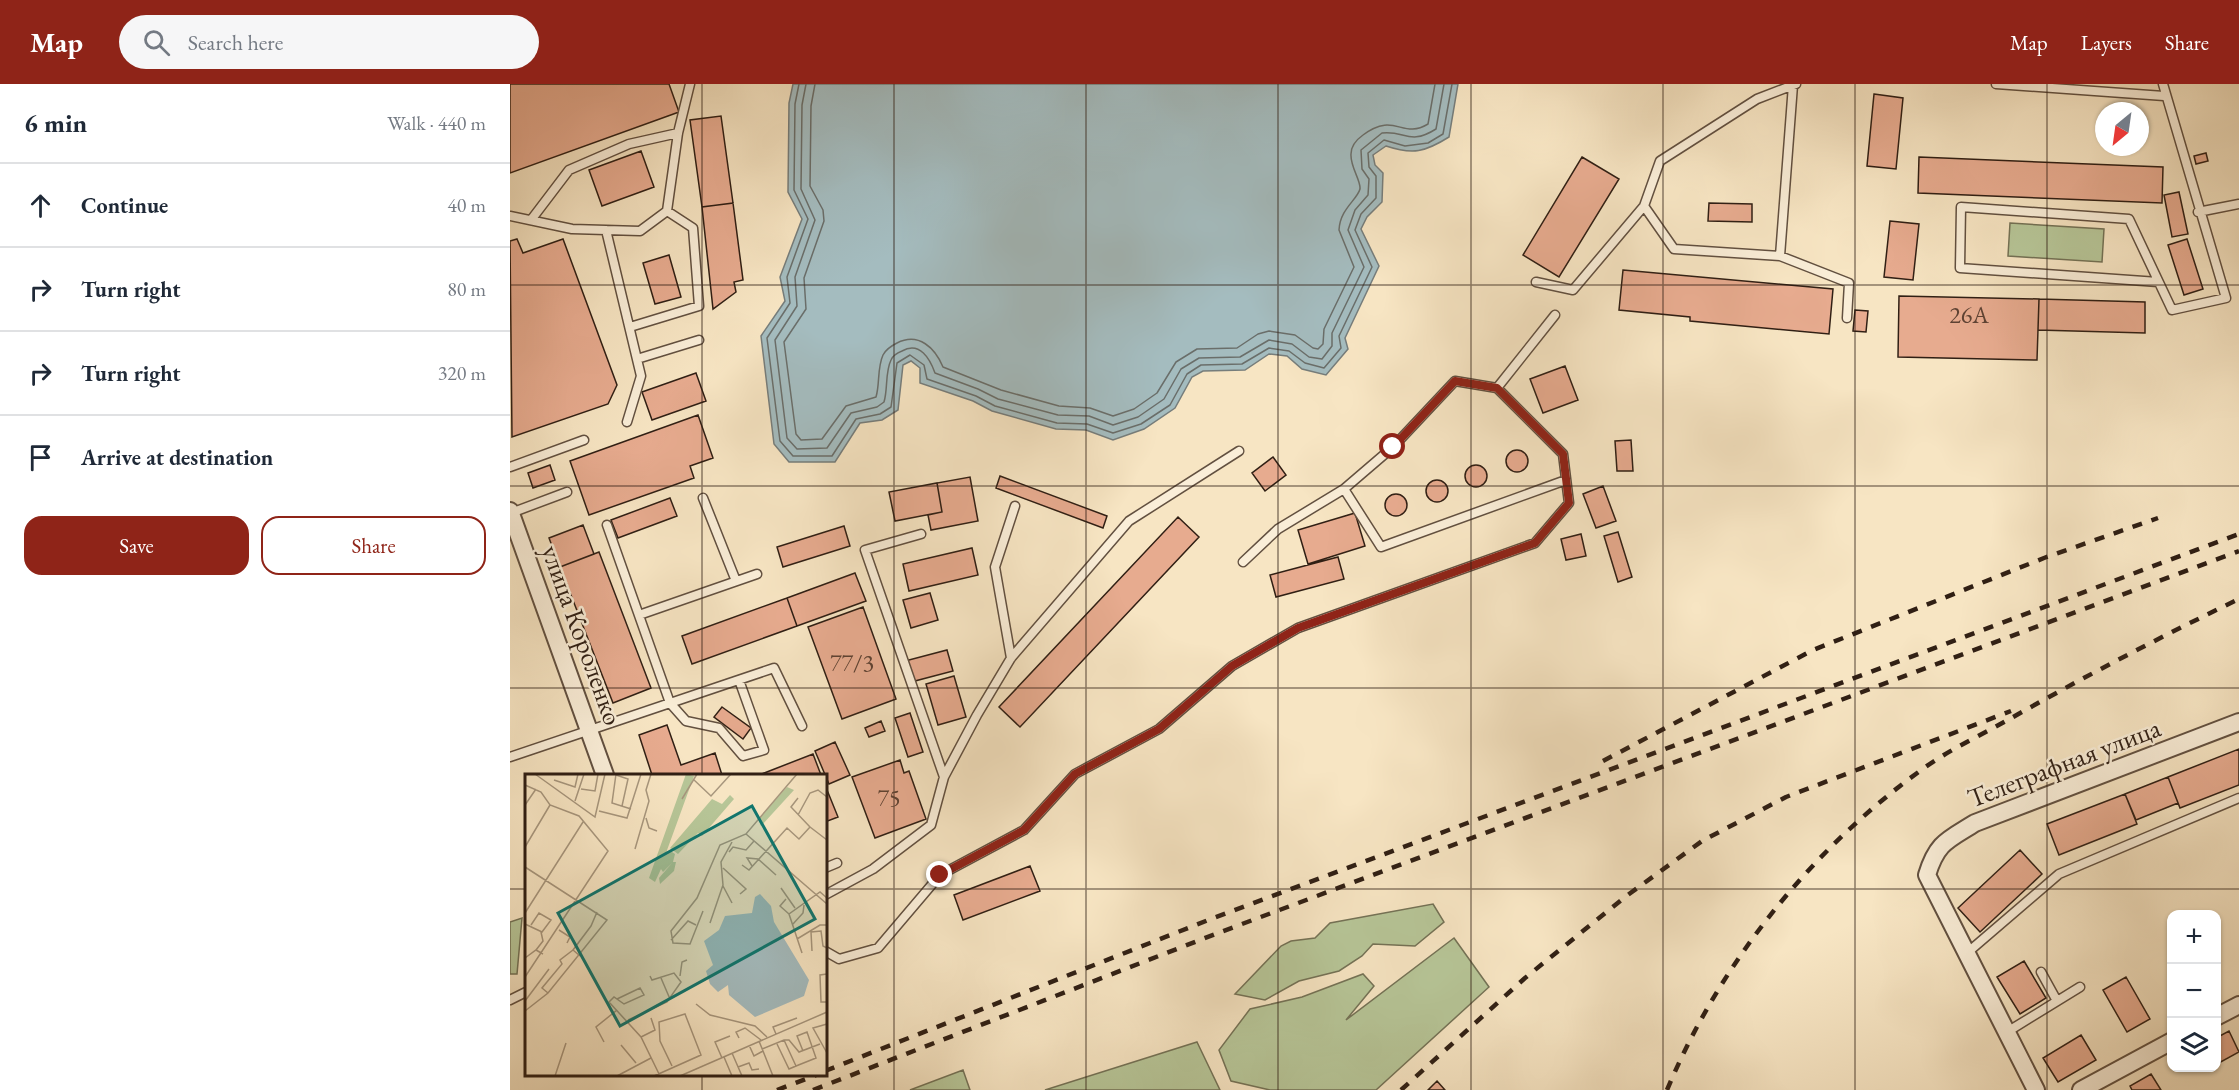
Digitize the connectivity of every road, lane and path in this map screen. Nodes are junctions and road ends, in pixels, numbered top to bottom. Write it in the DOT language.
graph roads {
  1 [pos="690,84"];
  2 [pos="1996,84"];
  3 [pos="2163,84"];
  4 [pos="1795,85"];
  5 [pos="2164,96"];
  6 [pos="678,133"];
  7 [pos="2239,204"];
  8 [pos="1644,206"];
  9 [pos="668,211"];
  10 [pos="2198,212"];
  11 [pos="510,216"];
  12 [pos="531,220"];
  13 [pos="606,230"];
  14 [pos="1780,256"];
  15 [pos="1536,282"];
  16 [pos="2158,282"];
  17 [pos="1554,315"];
  18 [pos="1847,318"];
  19 [pos="630,327"];
  20 [pos="699,339"];
  21 [pos="637,359"];
  22 [pos="1497,388"];
  23 [pos="627,422"];
  24 [pos="584,440"];
  25 [pos="1239,451"];
  26 [pos="510,468"];
  27 [pos="1566,480"];
  28 [pos="1344,489"];
  29 [pos="567,492"];
  30 [pos="703,498"];
  31 [pos="1015,506"];
  32 [pos="510,512"];
  33 [pos="607,525"];
  34 [pos="921,534"];
  35 [pos="1243,562"];
  36 [pos="757,574"];
  37 [pos="736,581"];
  38 [pos="639,615"];
  39 [pos="1011,658"];
  40 [pos="739,680"];
  41 [pos="670,703"];
  42 [pos="2239,722"];
  43 [pos="802,726"];
  44 [pos="589,730"];
  45 [pos="510,757"];
  46 [pos="605,774"];
  47 [pos="944,777"];
  48 [pos="2239,798"];
  49 [pos="837,863"];
  50 [pos="826,868"];
  51 [pos="826,894"];
  52 [pos="826,952"];
  53 [pos="1967,953"];
  54 [pos="2041,972"];
  55 [pos="2080,987"];
  56 [pos="525,992"];
  57 [pos="510,1000"];
  58 [pos="2057,1001"];
  59 [pos="2239,1005"];
  60 [pos="2221,1015"];
  61 [pos="2007,1032"];
  62 [pos="2167,1044"];
  63 [pos="2036,1090"];
  64 [pos="2081,1090"];
  1 -- 6 [label="lane"];
  2 -- 5 [label="lane"];
  3 -- 5 [label="lane"];
  4 -- 8 [label="lane"];
  4 -- 14 [label="lane"];
  5 -- 10 [label="lane"];
  6 -- 9 [label="lane"];
  6 -- 12 [label="lane"];
  7 -- 10 [label="lane"];
  8 -- 14 [label="lane"];
  8 -- 15 [label="lane"];
  9 -- 13 [label="lane"];
  9 -- 19 [label="lane"];
  10 -- 16 [label="lane"];
  11 -- 12 [label="lane"];
  12 -- 13 [label="lane"];
  13 -- 19 [label="lane"];
  14 -- 18 [label="lane"];
  16 -- 16 [label="lane"];
  17 -- 22 [label="lane"];
  19 -- 21 [label="lane"];
  20 -- 21 [label="lane"];
  21 -- 23 [label="lane"];
  22 -- 27 [label="lane"];
  22 -- 28 [label="lane"];
  24 -- 26 [label="lane"];
  25 -- 39 [label="lane"];
  27 -- 28 [label="lane"];
  27 -- 52 [label="lane"];
  28 -- 35 [label="lane"];
  29 -- 32 [label="lane"];
  30 -- 37 [label="lane"];
  31 -- 39 [label="lane"];
  32 -- 44 [label="street, улица Короленко"];
  33 -- 38 [label="lane"];
  34 -- 47 [label="lane"];
  36 -- 37 [label="lane"];
  37 -- 38 [label="lane"];
  38 -- 41 [label="lane"];
  39 -- 47 [label="lane"];
  40 -- 41 [label="lane"];
  40 -- 41 [label="lane"];
  40 -- 43 [label="lane"];
  41 -- 44 [label="lane"];
  42 -- 53 [label="street, Телеграфная улица"];
  44 -- 45 [label="lane"];
  44 -- 46 [label="street, улица Короленко"];
  47 -- 51 [label="lane"];
  48 -- 53 [label="lane"];
  49 -- 50 [label="lane"];
  53 -- 61 [label="street"];
  54 -- 58 [label="lane"];
  55 -- 58 [label="lane"];
  56 -- 57 [label="lane"];
  58 -- 61 [label="lane"];
  59 -- 60 [label="street"];
  61 -- 63 [label="street"];
  62 -- 64 [label="street"];
}
